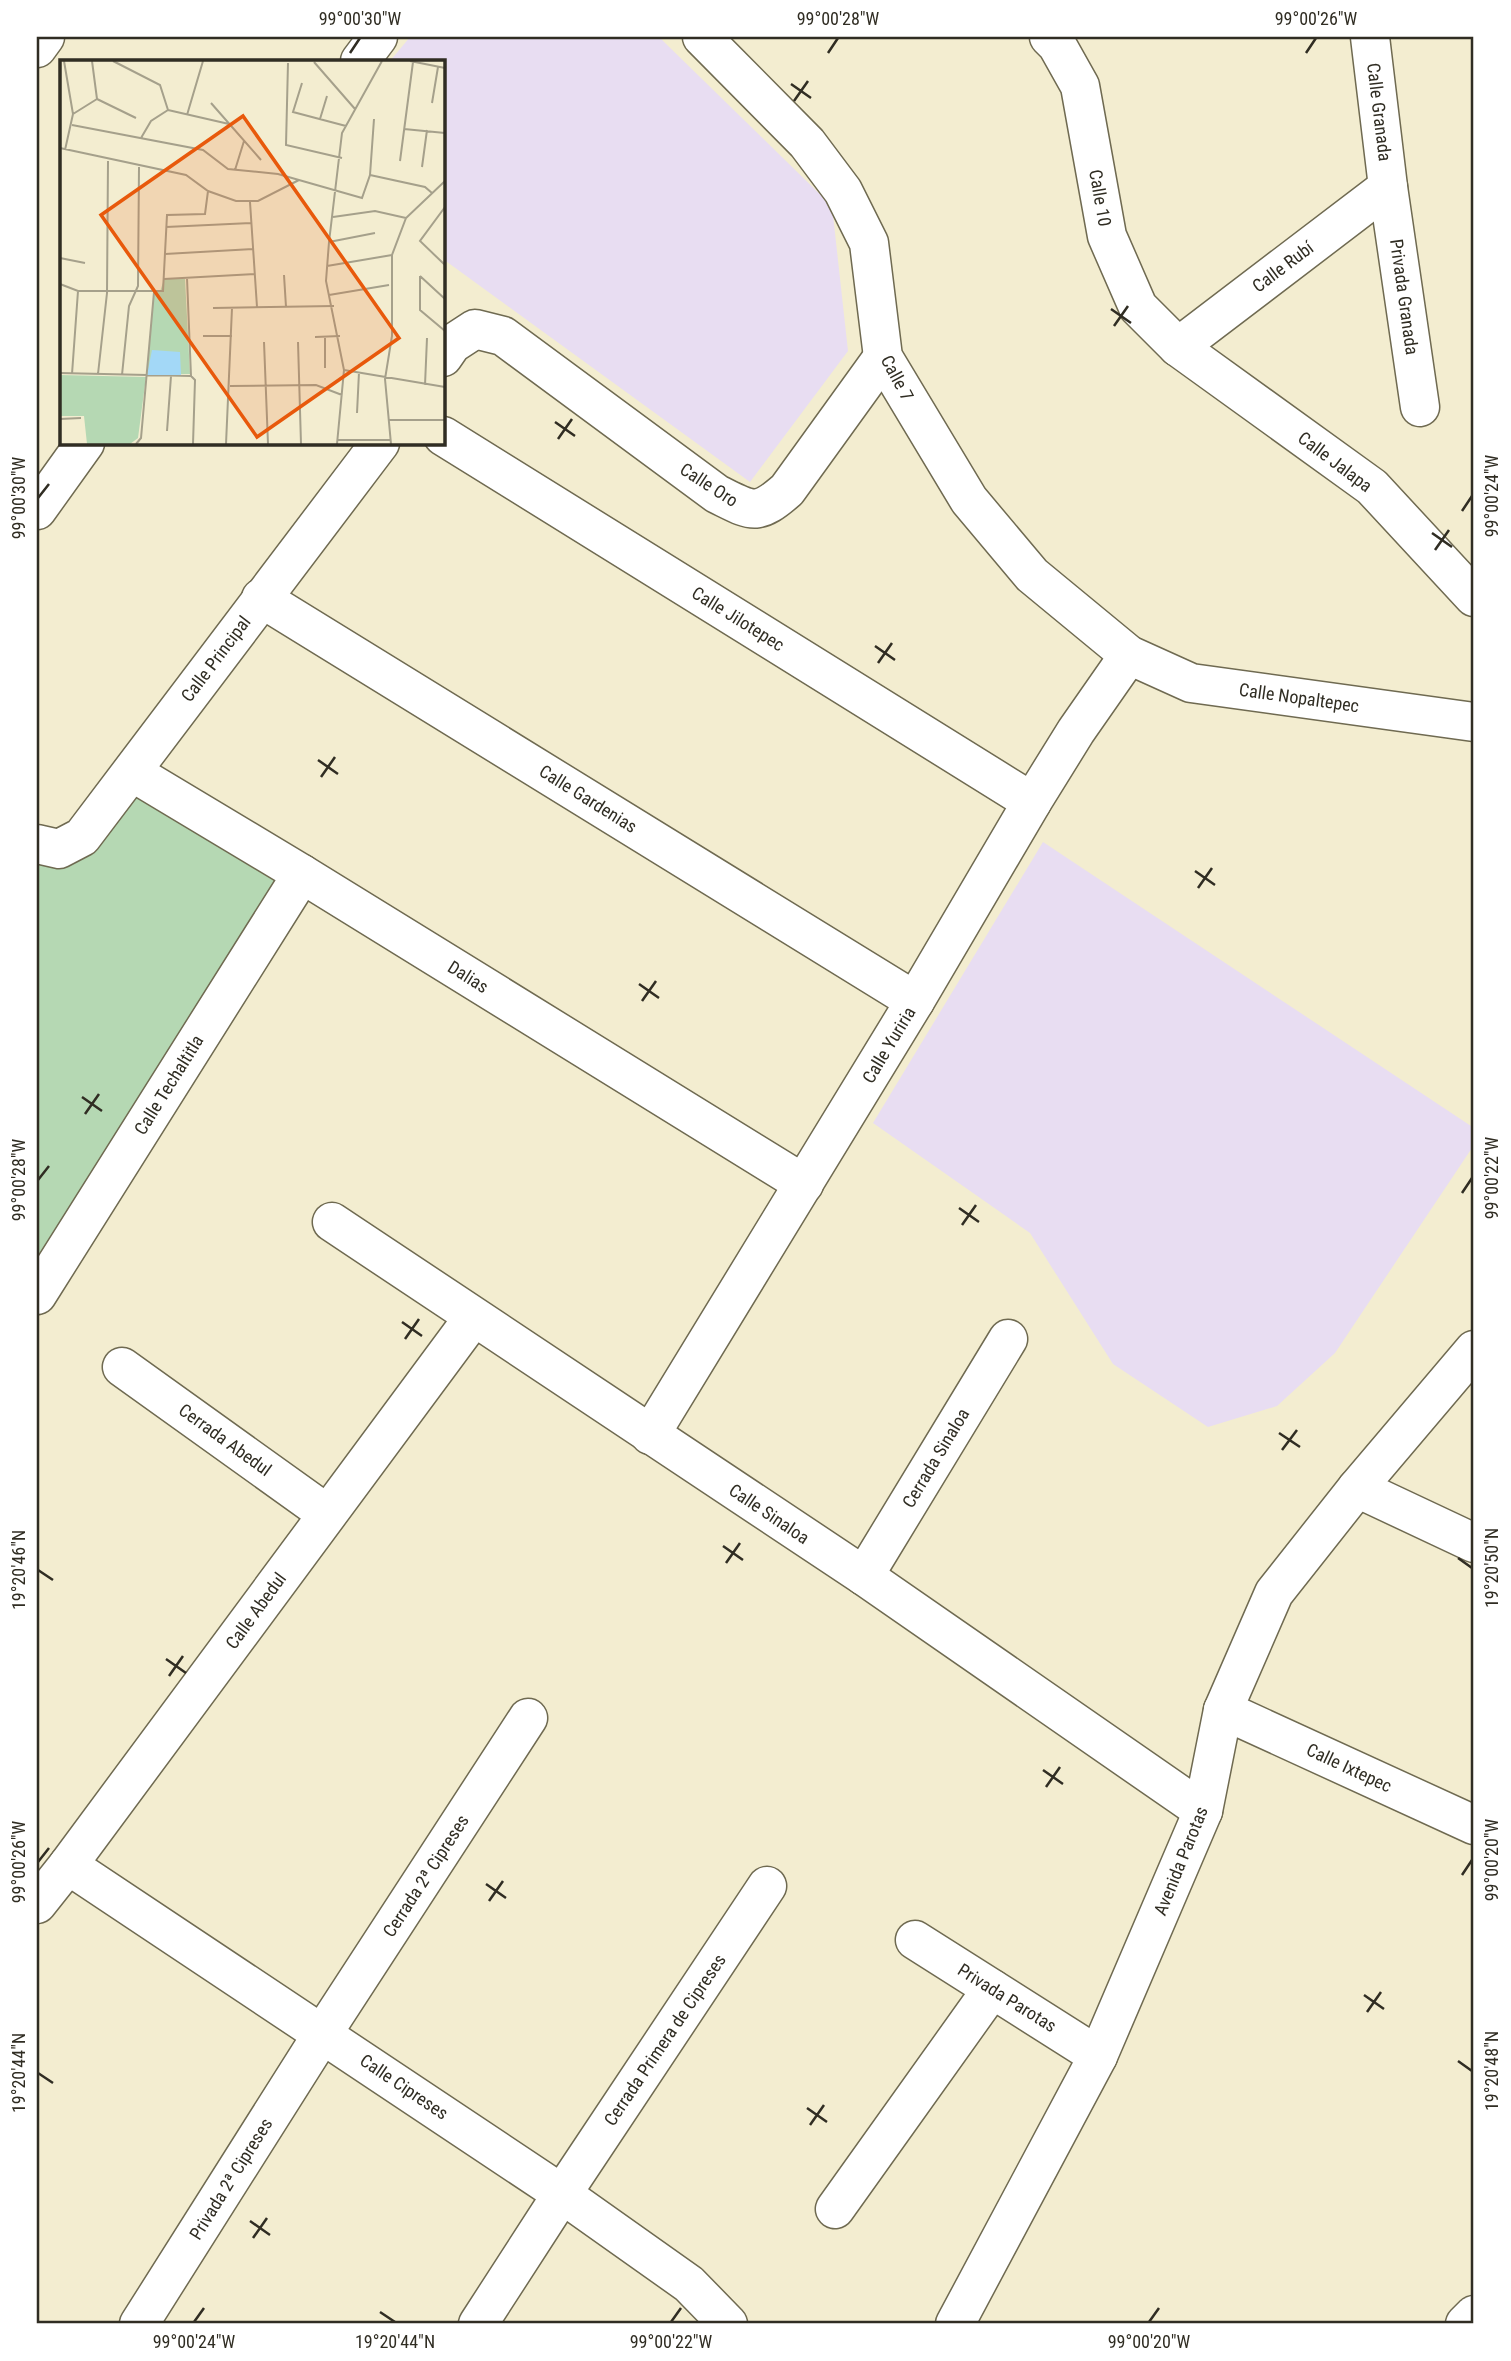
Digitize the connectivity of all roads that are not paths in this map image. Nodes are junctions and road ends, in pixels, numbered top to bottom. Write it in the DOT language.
graph roads {
  1 [pos="45,37"];
  2 [pos="378,37"];
  3 [pos="702,37"];
  4 [pos="1049,37"];
  5 [pos="1370,37"];
  6 [pos="37,48"];
  7 [pos="361,60"];
  8 [pos="1388,187"];
  9 [pos="1178,347"];
  10 [pos="444,356"];
  11 [pos="883,357"];
  12 [pos="1420,407"];
  13 [pos="444,437"];
  14 [pos="84,444"];
  15 [pos="379,444"];
  16 [pos="37,510"];
  17 [pos="1474,597"];
  18 [pos="261,598"];
  19 [pos="1129,655"];
  20 [pos="1474,722"];
  21 [pos="132,772"];
  22 [pos="1032,802"];
  23 [pos="37,844"];
  24 [pos="302,874"];
  25 [pos="915,1000"];
  26 [pos="804,1184"];
  27 [pos="331,1222"];
  28 [pos="37,1295"];
  29 [pos="473,1318"];
  30 [pos="1009,1339"];
  31 [pos="1474,1350"];
  32 [pos="122,1367"];
  33 [pos="650,1435"];
  34 [pos="1357,1488"];
  35 [pos="327,1514"];
  36 [pos="1474,1543"];
  37 [pos="864,1577"];
  38 [pos="1223,1710"];
  39 [pos="528,1718"];
  40 [pos="1203,1811"];
  41 [pos="1474,1825"];
  42 [pos="68,1865"];
  43 [pos="768,1886"];
  44 [pos="37,1904"];
  45 [pos="915,1940"];
  46 [pos="992,1989"];
  47 [pos="323,2033"];
  48 [pos="1098,2056"];
  49 [pos="562,2194"];
  50 [pos="835,2209"];
  51 [pos="1474,2315"];
  52 [pos="960,2322"];
  53 [pos="139,2324"];
  54 [pos="478,2324"];
  55 [pos="728,2324"];
  56 [pos="1465,2324"];
  1 -- 6 [label="street"];
  2 -- 7 [label="street"];
  3 -- 11 [label="street, Calle 7"];
  4 -- 9 [label="street, Calle 10"];
  5 -- 8 [label="street, Calle Granada"];
  8 -- 9 [label="street, Calle Rubí"];
  8 -- 12 [label="street, Privada Granada"];
  9 -- 17 [label="street, Calle Jalapa"];
  10 -- 11 [label="street, Calle Oro"];
  11 -- 19 [label="street, Calle 7"];
  13 -- 22 [label="street, Calle Jilotepec"];
  14 -- 16 [label="street"];
  15 -- 18 [label="street, Calle Principal"];
  18 -- 21 [label="street, Calle Principal"];
  18 -- 25 [label="street, Calle Gardenias"];
  19 -- 20 [label="street, Calle Nopaltepec"];
  19 -- 22 [label="street, Calle Yuriria"];
  21 -- 23 [label="street, Calle Principal"];
  21 -- 24 [label="street, Dalias"];
  22 -- 25 [label="street, Calle Yuriria"];
  24 -- 26 [label="street, Dalias"];
  24 -- 28 [label="street, Calle Techaltitla"];
  25 -- 26 [label="street, Calle Yuriria"];
  26 -- 33 [label="street, Calle Yuriria"];
  27 -- 29 [label="street, Calle Sinaloa"];
  29 -- 33 [label="street, Calle Sinaloa"];
  29 -- 35 [label="street, Calle Abedul"];
  30 -- 37 [label="street, Cerrada Sinaloa"];
  31 -- 34 [label="street, Avenida Parotas"];
  32 -- 35 [label="street, Cerrada Abedul"];
  33 -- 37 [label="street, Calle Sinaloa"];
  34 -- 36 [label="street"];
  34 -- 38 [label="street, Avenida Parotas"];
  35 -- 42 [label="street, Calle Abedul"];
  37 -- 40 [label="street, Calle Sinaloa"];
  38 -- 40 [label="street, Avenida Parotas"];
  38 -- 41 [label="street, Calle Ixtepec"];
  39 -- 47 [label="street, Cerrada 2ª Cipreses"];
  40 -- 48 [label="street, Avenida Parotas"];
  42 -- 44 [label="street, Calle Abedul"];
  42 -- 47 [label="street, Calle Cipreses"];
  43 -- 49 [label="street, Cerrada Primera de Cipreses"];
  45 -- 46 [label="street, Privada Parotas"];
  46 -- 48 [label="street, Privada Parotas"];
  46 -- 50 [label="street"];
  47 -- 49 [label="street, Calle Cipreses"];
  47 -- 53 [label="street, Privada 2ª Cipreses"];
  48 -- 52 [label="street, Avenida Parotas"];
  49 -- 54 [label="street, Cerrada Primera de Cipreses"];
  49 -- 55 [label="street, Calle Cipreses"];
  51 -- 56 [label="street"];
}
